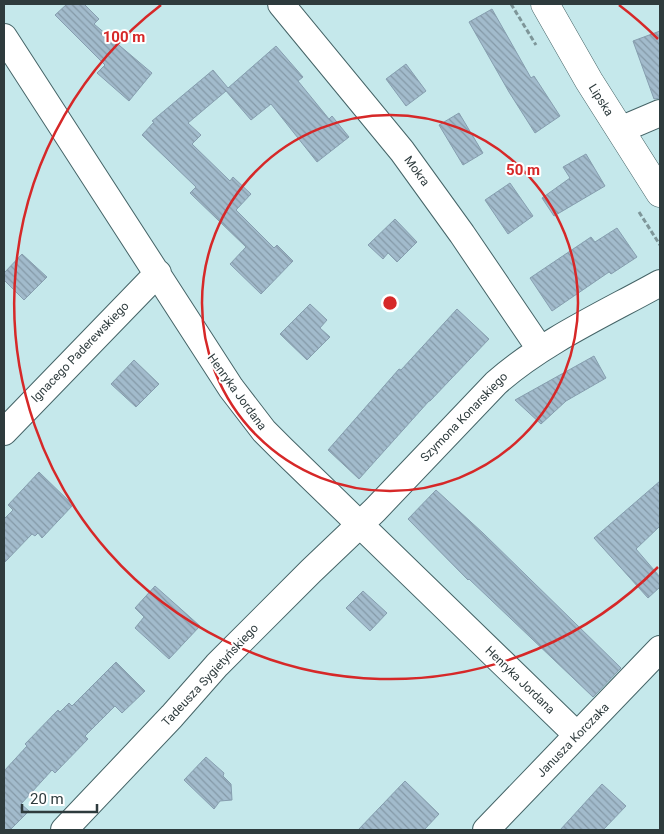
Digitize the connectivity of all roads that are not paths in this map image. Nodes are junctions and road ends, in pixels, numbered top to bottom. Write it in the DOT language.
graph roads {
  1 [pos="281,4"];
  2 [pos="545,4"];
  3 [pos="4,37"];
  4 [pos="660,113"];
  5 [pos="620,130"];
  6 [pos="660,194"];
  7 [pos="158,273"];
  8 [pos="660,283"];
  9 [pos="540,349"];
  10 [pos="4,432"];
  11 [pos="360,524"];
  12 [pos="660,650"];
  13 [pos="577,735"];
  14 [pos="64,830"];
  15 [pos="486,830"];
  1 -- 9 [label="street, Mokra"];
  2 -- 5 [label="main road, Lipska"];
  3 -- 7 [label="street, Henryka Jordana"];
  4 -- 5 [label="street"];
  5 -- 6 [label="main road, Lipska"];
  7 -- 10 [label="street, Ignacego Paderewskiego"];
  7 -- 11 [label="street, Henryka Jordana"];
  8 -- 9 [label="street, Szymona Konarskiego"];
  9 -- 11 [label="street, Szymona Konarskiego"];
  11 -- 13 [label="street, Henryka Jordana"];
  11 -- 14 [label="street, Tadeusza Sygietyńskiego"];
  12 -- 13 [label="street, Janusza Korczaka"];
  13 -- 15 [label="street, Janusza Korczaka"];
}
